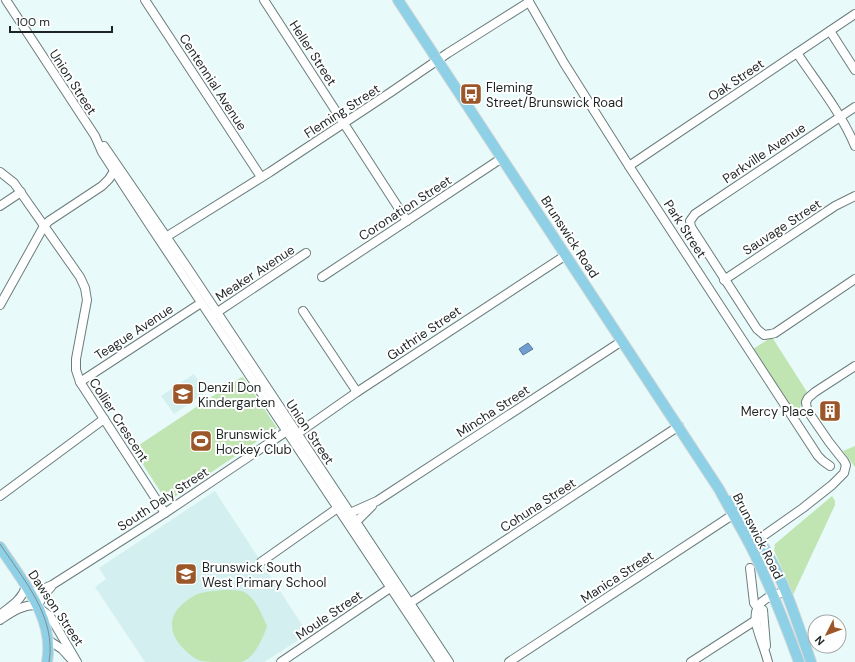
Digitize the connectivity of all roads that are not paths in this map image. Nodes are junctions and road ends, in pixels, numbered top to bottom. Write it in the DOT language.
graph roads {
  1 [pos="6,0"];
  2 [pos="145,0"];
  3 [pos="264,0"];
  4 [pos="398,0"];
  5 [pos="528,1"];
  6 [pos="855,14"];
  7 [pos="830,31"];
  8 [pos="797,54"];
  9 [pos="438,61"];
  10 [pos="855,70"];
  11 [pos="855,107"];
  12 [pos="840,117"];
  13 [pos="344,123"];
  14 [pos="95,136"];
  15 [pos="855,146"];
  16 [pos="502,158"];
  17 [pos="629,166"];
  18 [pos="114,171"];
  19 [pos="0,172"];
  20 [pos="261,177"];
  21 [pos="119,178"];
  22 [pos="102,186"];
  23 [pos="21,192"];
  24 [pos="855,196"];
  25 [pos="0,206"];
  26 [pos="407,221"];
  27 [pos="690,221"];
  28 [pos="44,226"];
  29 [pos="166,237"];
  30 [pos="306,253"];
  31 [pos="566,255"];
  32 [pos="322,277"];
  33 [pos="855,279"];
  34 [pos="724,280"];
  35 [pos="201,303"];
  36 [pos="0,305"];
  37 [pos="303,311"];
  38 [pos="213,315"];
  39 [pos="622,341"];
  40 [pos="855,366"];
  41 [pos="80,382"];
  42 [pos="357,392"];
  43 [pos="104,419"];
  44 [pos="679,426"];
  45 [pos="287,431"];
  46 [pos="297,434"];
  47 [pos="830,466"];
  48 [pos="0,496"];
  49 [pos="377,501"];
  50 [pos="341,506"];
  51 [pos="165,512"];
  52 [pos="350,513"];
  53 [pos="735,513"];
  54 [pos="356,522"];
  55 [pos="758,539"];
  56 [pos="750,545"];
  57 [pos="2,550"];
  58 [pos="261,562"];
  59 [pos="750,568"];
  60 [pos="52,585"];
  61 [pos="390,588"];
  62 [pos="784,588"];
  63 [pos="27,589"];
  64 [pos="774,597"];
  65 [pos="410,603"];
  66 [pos="39,607"];
  67 [pos="760,610"];
  68 [pos="0,614"];
  69 [pos="0,620"];
  70 [pos="756,620"];
  71 [pos="48,640"];
  72 [pos="432,643"];
  73 [pos="767,660"];
  74 [pos="47,662"];
  75 [pos="74,662"];
  76 [pos="77,662"];
  77 [pos="281,662"];
  78 [pos="440,662"];
  79 [pos="449,662"];
  80 [pos="509,662"];
  81 [pos="692,662"];
  82 [pos="799,662"];
  83 [pos="811,662"];
  1 -- 14 [label="street, Union Street"];
  2 -- 20 [label="street, Centennial Avenue"];
  3 -- 13 [label="street, Heller Street"];
  4 -- 9 [label="main road, Brunswick Road"];
  5 -- 9 [label="street, Fleming Street"];
  5 -- 17 [label="street, Park Street"];
  6 -- 7 [label="street, Oak Street"];
  7 -- 8 [label="street, Oak Street"];
  7 -- 10 [label="street"];
  8 -- 12 [label="street"];
  8 -- 17 [label="street, Oak Street"];
  9 -- 13 [label="street, Fleming Street"];
  9 -- 16 [label="main road, Brunswick Road"];
  11 -- 12 [label="street, Parkville Avenue"];
  12 -- 15 [label="street"];
  12 -- 27 [label="street, Parkville Avenue"];
  13 -- 20 [label="street, Fleming Street"];
  13 -- 26 [label="street, Heller Street"];
  14 -- 18 [label="street, Union Street"];
  14 -- 29 [label="street, Union Street"];
  16 -- 26 [label="street, Coronation Street"];
  16 -- 31 [label="main road, Brunswick Road"];
  17 -- 47 [label="street, Park Street"];
  18 -- 21 [label="street, Union Street"];
  18 -- 22 [label="street"];
  19 -- 23 [label="street, Collier Crescent"];
  20 -- 29 [label="street, Fleming Street"];
  21 -- 22 [label="street"];
  21 -- 35 [label="street, Union Street"];
  22 -- 28 [label="street"];
  23 -- 25 [label="street"];
  23 -- 28 [label="street, Collier Crescent"];
  24 -- 34 [label="street, Sauvage Street"];
  26 -- 32 [label="street, Coronation Street"];
  27 -- 34 [label="street, Park Street"];
  28 -- 36 [label="street"];
  28 -- 41 [label="street, Collier Crescent"];
  29 -- 38 [label="street, Union Street"];
  30 -- 38 [label="street, Meaker Avenue"];
  31 -- 39 [label="main road, Brunswick Road"];
  31 -- 42 [label="street, Guthrie Street"];
  33 -- 34 [label="street, Park Street"];
  35 -- 38 [label="street, Union Street"];
  35 -- 41 [label="street, Teague Avenue"];
  37 -- 42 [label="street"];
  38 -- 45 [label="street, Union Street"];
  38 -- 46 [label="street, Union Street"];
  39 -- 44 [label="main road, Brunswick Road"];
  39 -- 49 [label="street, Mincha Street"];
  40 -- 55 [label="street"];
  41 -- 43 [label="street, Collier Crescent"];
  42 -- 46 [label="street, Guthrie Street"];
  43 -- 48 [label="street"];
  43 -- 51 [label="street, Collier Crescent"];
  44 -- 53 [label="main road, Brunswick Road"];
  44 -- 65 [label="street, Cohuna Street"];
  45 -- 50 [label="street, Union Street"];
  45 -- 51 [label="street, South Daly Street"];
  46 -- 50 [label="street, Union Street"];
  49 -- 52 [label="street, Mincha Street"];
  49 -- 54 [label="street, Mincha Street"];
  50 -- 52 [label="street, Union Street"];
  50 -- 58 [label="street"];
  50 -- 61 [label="street, Union Street"];
  51 -- 60 [label="street, South Daly Street"];
  52 -- 54 [label="street, Union Street"];
  53 -- 55 [label="main road, Brunswick Road"];
  53 -- 56 [label="main road, Brunswick Road"];
  53 -- 80 [label="street, Manica Street"];
  54 -- 65 [label="street, Union Street"];
  55 -- 56 [label="main road"];
  55 -- 62 [label="main road, Brunswick Road"];
  56 -- 64 [label="main road, Brunswick Road"];
  57 -- 63 [label="main road, Dawson Street"];
  59 -- 67 [label="street, Brunswick Road"];
  60 -- 63 [label="street, South Daly Street"];
  60 -- 66 [label="street, South Daly Street"];
  61 -- 72 [label="street, Union Street"];
  61 -- 77 [label="street, Moule Street"];
  62 -- 64 [label="street, Brunswick Road"];
  62 -- 83 [label="main road"];
  63 -- 66 [label="main road, Dawson Street"];
  63 -- 68 [label="street"];
  64 -- 67 [label="street, Brunswick Road"];
  64 -- 82 [label="main road"];
  65 -- 72 [label="street, Union Street"];
  66 -- 69 [label="street"];
  66 -- 71 [label="main road"];
  66 -- 76 [label="street, Dawson Street"];
  67 -- 70 [label="street"];
  67 -- 73 [label="street, Brunswick Road"];
  70 -- 73 [label="street, Brunswick Road"];
  70 -- 81 [label="street"];
  71 -- 74 [label="main road"];
  71 -- 75 [label="street, Dawson Street"];
  72 -- 78 [label="street, Union Street"];
  72 -- 79 [label="street, Union Street"];
}
